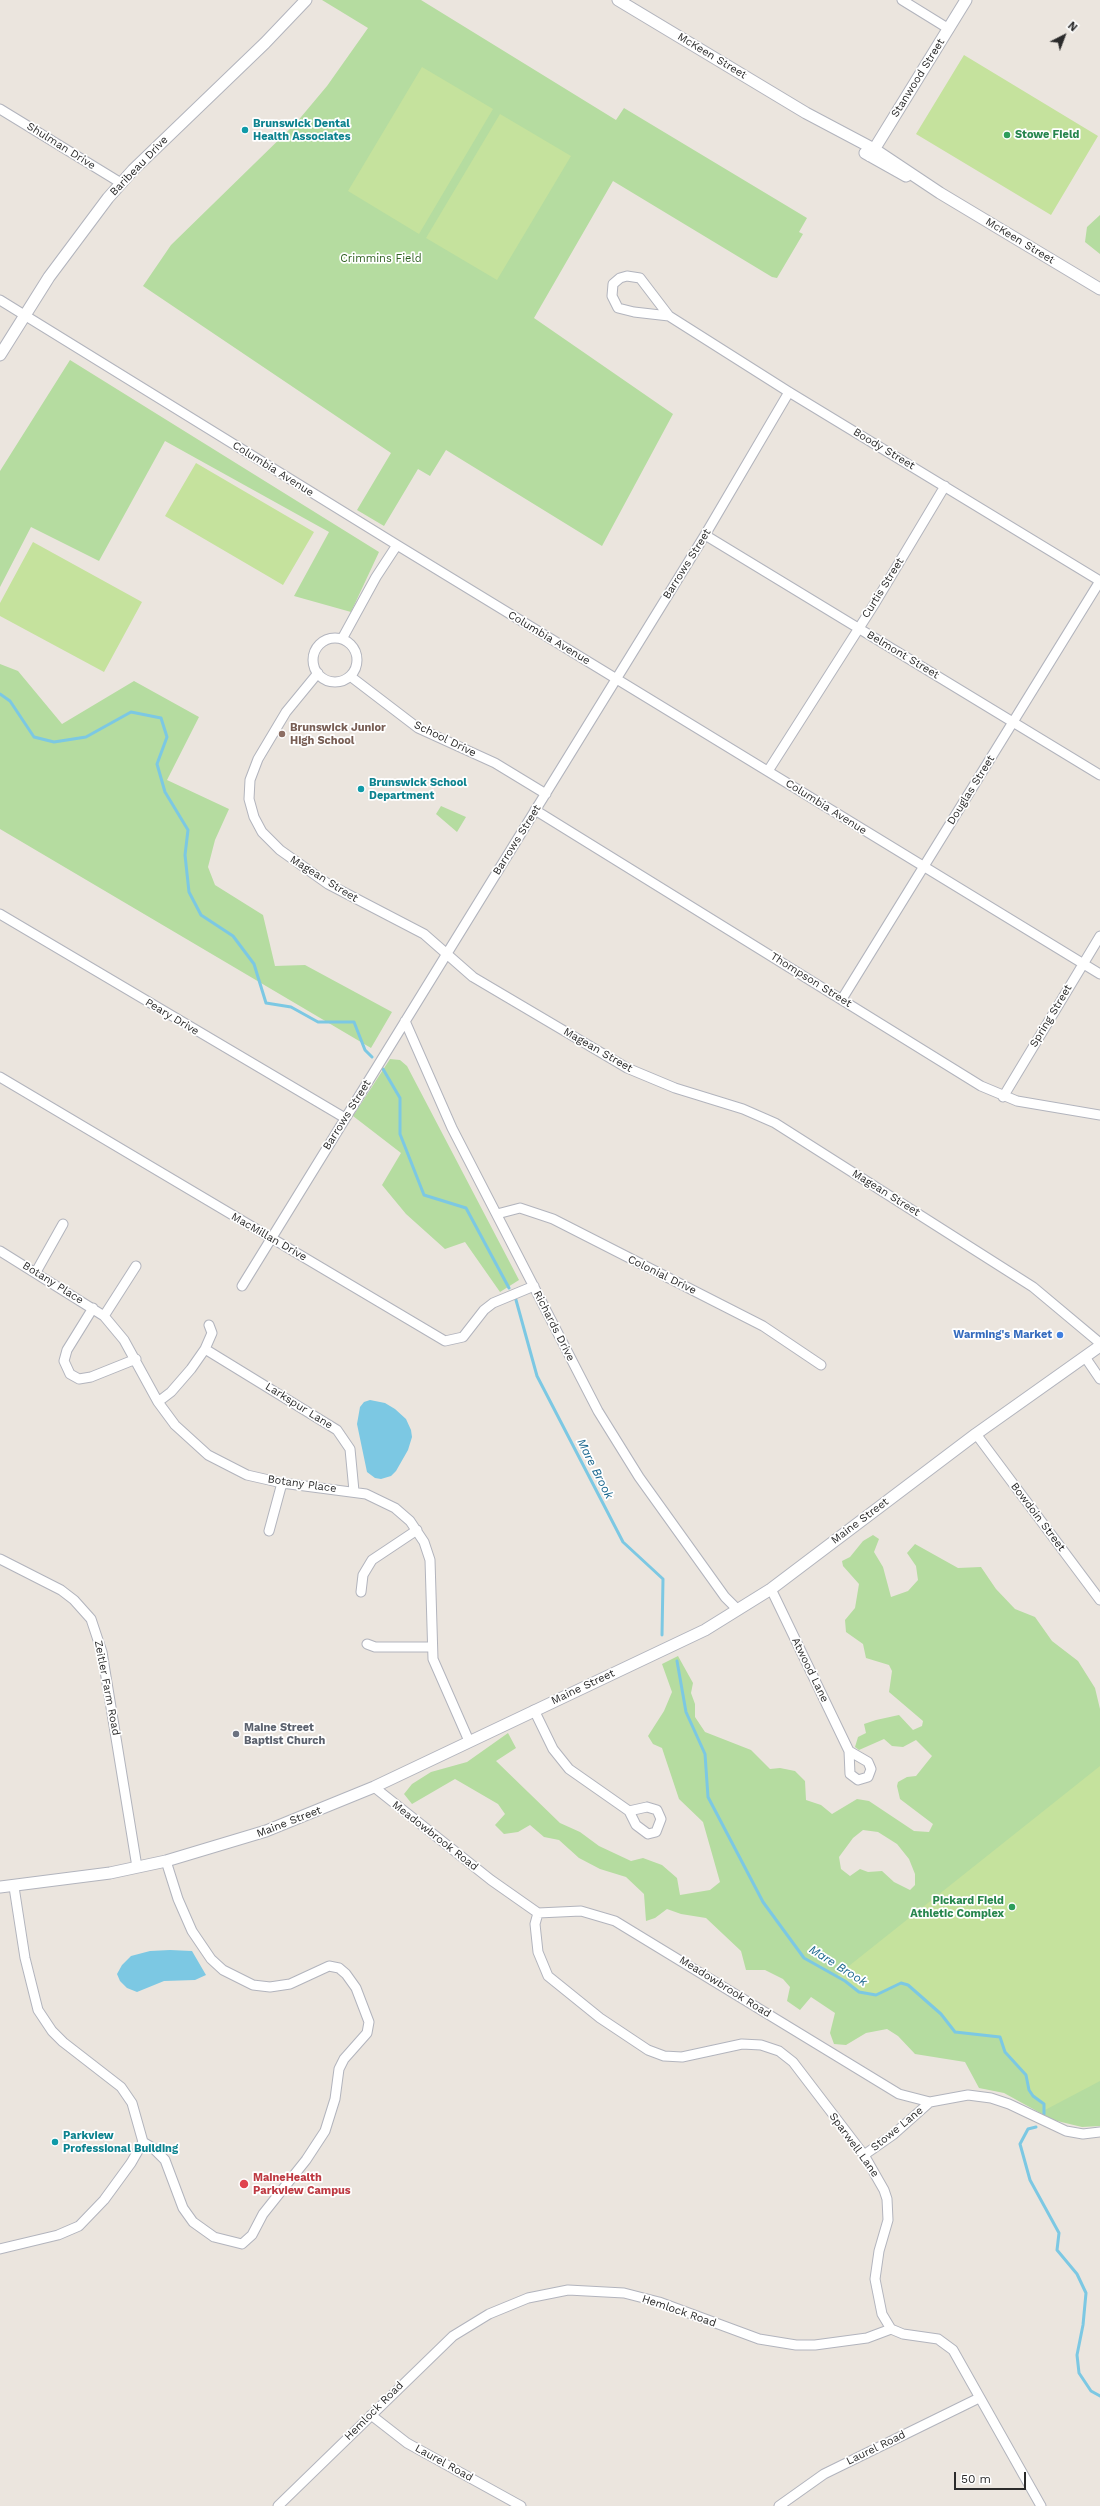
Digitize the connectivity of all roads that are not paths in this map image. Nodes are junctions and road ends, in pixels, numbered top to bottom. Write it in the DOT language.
graph roads {
  1 [pos="306,0"];
  2 [pos="618,0"];
  3 [pos="902,0"];
  4 [pos="966,0"];
  5 [pos="949,28"];
  6 [pos="0,108"];
  7 [pos="872,152"];
  8 [pos="121,183"];
  9 [pos="1100,289"];
  10 [pos="0,300"];
  11 [pos="25,315"];
  12 [pos="669,316"];
  13 [pos="0,355"];
  14 [pos="789,392"];
  15 [pos="945,486"];
  16 [pos="705,535"];
  17 [pos="397,545"];
  18 [pos="1100,581"];
  19 [pos="859,628"];
  20 [pos="342,639"];
  21 [pos="318,672"];
  22 [pos="350,676"];
  23 [pos="615,678"];
  24 [pos="1013,722"];
  25 [pos="768,771"];
  26 [pos="1100,775"];
  27 [pos="546,794"];
  28 [pos="535,810"];
  29 [pos="923,867"];
  30 [pos="0,914"];
  31 [pos="1100,936"];
  32 [pos="446,953"];
  33 [pos="1083,964"];
  34 [pos="1100,974"];
  35 [pos="842,999"];
  36 [pos="405,1021"];
  37 [pos="0,1077"];
  38 [pos="1003,1097"];
  39 [pos="1100,1115"];
  40 [pos="345,1118"];
  41 [pos="496,1214"];
  42 [pos="63,1224"];
  43 [pos="271,1239"];
  44 [pos="1,1253"];
  45 [pos="136,1266"];
  46 [pos="36,1272"];
  47 [pos="242,1286"];
  48 [pos="534,1286"];
  49 [pos="92,1308"];
  50 [pos="104,1316"];
  51 [pos="209,1325"];
  52 [pos="1100,1344"];
  53 [pos="205,1349"];
  54 [pos="1085,1357"];
  55 [pos="136,1359"];
  56 [pos="821,1365"];
  57 [pos="1100,1379"];
  58 [pos="158,1402"];
  59 [pos="976,1434"];
  60 [pos="282,1483"];
  61 [pos="354,1491"];
  62 [pos="417,1530"];
  63 [pos="269,1531"];
  64 [pos="0,1559"];
  65 [pos="771,1589"];
  66 [pos="361,1592"];
  67 [pos="1100,1600"];
  68 [pos="738,1610"];
  69 [pos="367,1644"];
  70 [pos="431,1647"];
  71 [pos="534,1710"];
  72 [pos="469,1741"];
  73 [pos="849,1751"];
  74 [pos="374,1787"];
  75 [pos="630,1811"];
  76 [pos="166,1861"];
  77 [pos="137,1867"];
  78 [pos="0,1887"];
  79 [pos="14,1887"];
  80 [pos="538,1913"];
  81 [pos="930,2102"];
  82 [pos="1100,2132"];
  83 [pos="143,2142"];
  84 [pos="864,2156"];
  85 [pos="0,2249"];
  86 [pos="891,2329"];
  87 [pos="979,2398"];
  88 [pos="371,2415"];
  89 [pos="278,2506"];
  90 [pos="521,2506"];
  91 [pos="779,2506"];
  92 [pos="1041,2506"];
  1 -- 8 [label="street, Baribeau Drive"];
  2 -- 7 [label="street, McKeen Street"];
  3 -- 5 [label="street"];
  4 -- 5 [label="street, Stanwood Street"];
  5 -- 7 [label="street, Stanwood Street"];
  6 -- 8 [label="street, Shulman Drive"];
  7 -- 9 [label="street, McKeen Street"];
  8 -- 11 [label="street, Baribeau Drive"];
  10 -- 11 [label="street, Columbia Avenue"];
  11 -- 13 [label="street, Baribeau Drive"];
  11 -- 17 [label="street, Columbia Avenue"];
  12 -- 12 [label="street, Boody Street"];
  12 -- 14 [label="street, Boody Street"];
  14 -- 15 [label="street, Boody Street"];
  14 -- 16 [label="street, Barrows Street"];
  15 -- 18 [label="street, Boody Street"];
  15 -- 19 [label="street, Curtis Street"];
  16 -- 19 [label="street, Belmont Street"];
  16 -- 23 [label="street, Barrows Street"];
  17 -- 20 [label="street"];
  17 -- 23 [label="street, Columbia Avenue"];
  18 -- 24 [label="street, Douglas Street"];
  19 -- 24 [label="street, Belmont Street"];
  19 -- 25 [label="street, Curtis Street"];
  20 -- 21 [label="street"];
  20 -- 22 [label="street"];
  21 -- 22 [label="street"];
  21 -- 32 [label="street, Magean Street"];
  22 -- 27 [label="street, School Drive"];
  23 -- 25 [label="street, Columbia Avenue"];
  23 -- 27 [label="street, Barrows Street"];
  24 -- 26 [label="street, Belmont Street"];
  24 -- 29 [label="street, Douglas Street"];
  25 -- 29 [label="street, Columbia Avenue"];
  27 -- 28 [label="street, Barrows Street"];
  28 -- 32 [label="street, Barrows Street"];
  28 -- 35 [label="street, Thompson Street"];
  29 -- 33 [label="street, Columbia Avenue"];
  29 -- 35 [label="street, Douglas Street"];
  30 -- 40 [label="street, Peary Drive"];
  31 -- 33 [label="street, Spring Street"];
  32 -- 36 [label="street, Barrows Street"];
  32 -- 52 [label="street, Magean Street"];
  33 -- 34 [label="street, Columbia Avenue"];
  33 -- 38 [label="street, Spring Street"];
  35 -- 38 [label="street, Thompson Street"];
  36 -- 40 [label="street, Barrows Street"];
  36 -- 41 [label="street, Richards Drive"];
  37 -- 43 [label="street, MacMillan Drive"];
  38 -- 39 [label="street, Thompson Street"];
  40 -- 43 [label="street, Barrows Street"];
  41 -- 48 [label="street, Richards Drive"];
  41 -- 56 [label="street, Colonial Drive"];
  42 -- 46 [label="street"];
  43 -- 47 [label="street, Barrows Street"];
  43 -- 48 [label="street, MacMillan Drive"];
  44 -- 46 [label="street, Botany Place"];
  45 -- 50 [label="street"];
  46 -- 49 [label="street, Botany Place"];
  48 -- 68 [label="street, Richards Drive"];
  49 -- 50 [label="street, Botany Place"];
  49 -- 55 [label="street"];
  50 -- 55 [label="street, Botany Place"];
  51 -- 53 [label="street"];
  52 -- 54 [label="street, Maine Street"];
  53 -- 58 [label="street"];
  53 -- 61 [label="street, Larkspur Lane"];
  54 -- 57 [label="street"];
  54 -- 59 [label="street, Maine Street"];
  55 -- 58 [label="street, Botany Place"];
  58 -- 60 [label="street, Botany Place"];
  59 -- 65 [label="street, Maine Street"];
  59 -- 67 [label="street, Bowdoin Street"];
  60 -- 61 [label="street, Botany Place"];
  60 -- 63 [label="street"];
  61 -- 62 [label="street, Botany Place"];
  62 -- 66 [label="street"];
  62 -- 70 [label="street, Botany Place"];
  64 -- 77 [label="street, Zeitler Farm Road"];
  65 -- 68 [label="street, Maine Street"];
  65 -- 73 [label="street, Atwood Lane"];
  68 -- 71 [label="street, Maine Street"];
  69 -- 70 [label="street"];
  70 -- 72 [label="street, Botany Place"];
  71 -- 72 [label="street, Maine Street"];
  71 -- 75 [label="street"];
  72 -- 74 [label="street, Maine Street"];
  74 -- 76 [label="street, Maine Street"];
  74 -- 80 [label="street, Meadowbrook Road"];
  76 -- 77 [label="street, Maine Street"];
  76 -- 83 [label="street"];
  77 -- 79 [label="street, Maine Street"];
  78 -- 79 [label="street, Maine Street"];
  79 -- 83 [label="street"];
  80 -- 81 [label="street, Meadowbrook Road"];
  80 -- 84 [label="street, Sparwell Lane"];
  81 -- 82 [label="street, Meadowbrook Road"];
  81 -- 84 [label="street, Stowe Lane"];
  83 -- 85 [label="street"];
  84 -- 86 [label="street, Sparwell Lane"];
  86 -- 87 [label="street"];
  86 -- 88 [label="street, Hemlock Road"];
  87 -- 91 [label="street, Laurel Road"];
  87 -- 92 [label="street"];
  88 -- 89 [label="street, Hemlock Road"];
  88 -- 90 [label="street, Laurel Road"];
}
